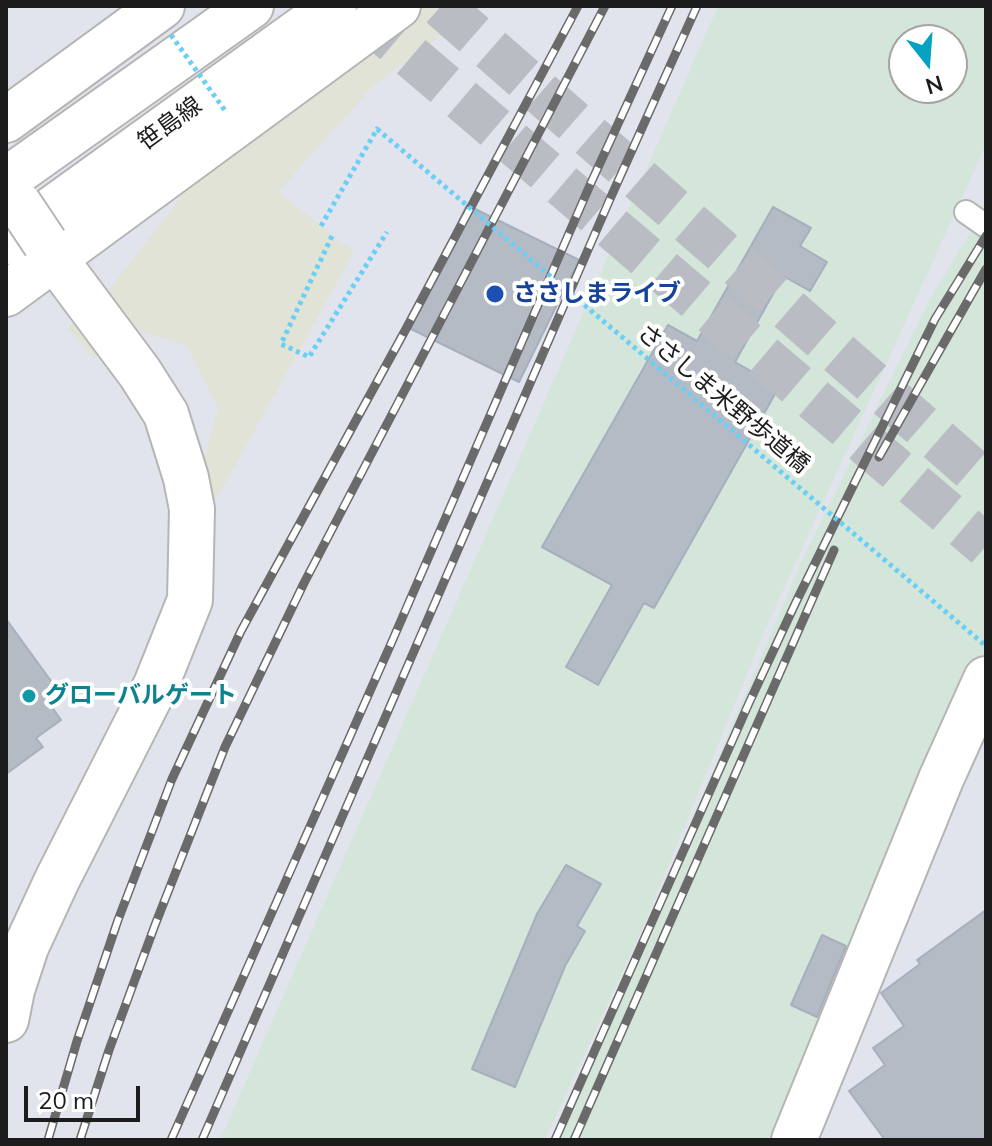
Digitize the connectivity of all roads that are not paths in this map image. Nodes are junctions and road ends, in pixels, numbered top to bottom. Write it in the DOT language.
graph roads {
  1 [pos="251,6"];
  2 [pos="361,8"];
  3 [pos="166,20"];
  4 [pos="6,120"];
  5 [pos="6,182"];
  6 [pos="966,212"];
  7 [pos="986,226"];
  8 [pos="35,248"];
  9 [pos="6,294"];
  10 [pos="986,679"];
  11 [pos="6,1020"];
  12 [pos="794,1140"];
  1 -- 5 [label="street, 笹島線"];
  2 -- 8 [label="street"];
  2 -- 8 [label="street, 笹島線"];
  3 -- 4 [label="street"];
  5 -- 8 [label="street, bridge"];
  6 -- 7 [label="lane"];
  8 -- 9 [label="street"];
  8 -- 11 [label="street"];
  10 -- 12 [label="street"];
}
